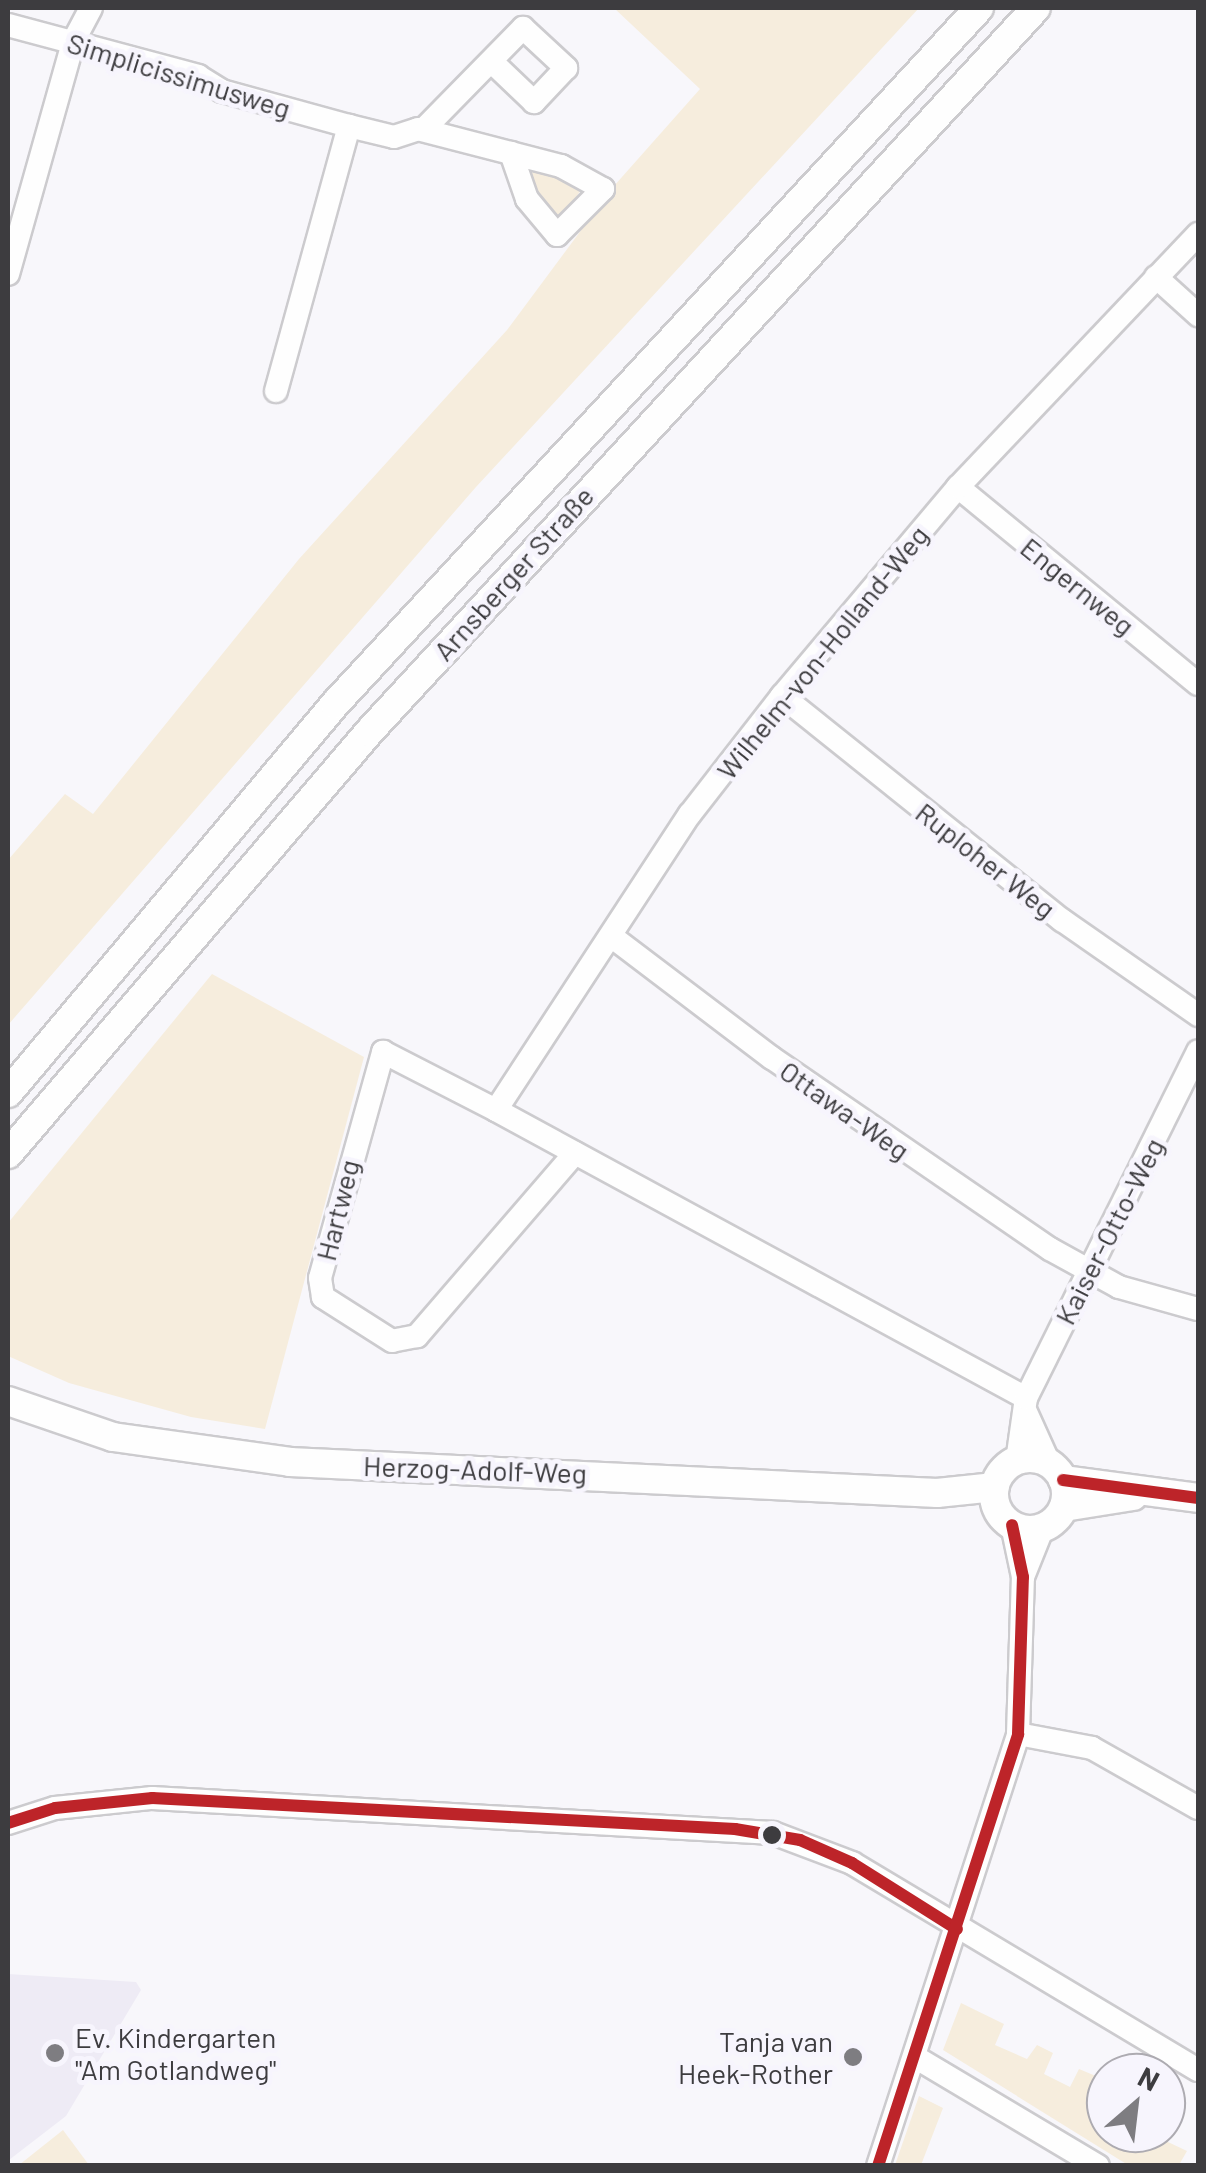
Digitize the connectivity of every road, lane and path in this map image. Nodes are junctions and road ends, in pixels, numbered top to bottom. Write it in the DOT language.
graph roads {
  1 [pos="91,8"];
  2 [pos="979,8"];
  3 [pos="1036,8"];
  4 [pos="8,25"];
  5 [pos="74,42"];
  6 [pos="491,61"];
  7 [pos="350,126"];
  8 [pos="423,130"];
  9 [pos="511,153"];
  10 [pos="1198,234"];
  11 [pos="8,274"];
  12 [pos="1156,278"];
  13 [pos="1198,315"];
  14 [pos="276,391"];
  15 [pos="958,487"];
  16 [pos="1198,684"];
  17 [pos="782,696"];
  18 [pos="610,936"];
  19 [pos="1198,1014"];
  20 [pos="1198,1051"];
  21 [pos="8,1093"];
  22 [pos="496,1110"];
  23 [pos="575,1153"];
  24 [pos="8,1154"];
  25 [pos="1088,1272"];
  26 [pos="1198,1308"];
  27 [pos="12,1404"];
  28 [pos="1026,1405"];
  29 [pos="1017,1460"];
  30 [pos="1059,1483"];
  31 [pos="1198,1498"];
  32 [pos="1002,1507"];
  33 [pos="1043,1528"];
  34 [pos="1023,1577"];
  35 [pos="1018,1734"];
  36 [pos="1198,1808"];
  37 [pos="8,1822"];
  38 [pos="957,1929"];
  39 [pos="914,2057"];
  40 [pos="1198,2070"];
  41 [pos="878,2166"];
  42 [pos="1098,2166"];
  1 -- 5 [label="street"];
  2 -- 21 [label="main road, Arnsberger Straße"];
  3 -- 24 [label="main road, Arnsberger Straße"];
  4 -- 5 [label="street, Simplicissimusweg"];
  5 -- 7 [label="street, Simplicissimusweg"];
  5 -- 11 [label="street"];
  6 -- 8 [label="street"];
  7 -- 8 [label="street, Simplicissimusweg"];
  7 -- 14 [label="street"];
  8 -- 9 [label="street, Simplicissimusweg"];
  10 -- 12 [label="street, Wilhelm-von-Holland-Weg"];
  12 -- 13 [label="street"];
  12 -- 15 [label="street, Wilhelm-von-Holland-Weg"];
  15 -- 16 [label="street, Engernweg"];
  15 -- 17 [label="street, Wilhelm-von-Holland-Weg"];
  17 -- 18 [label="street, Wilhelm-von-Holland-Weg"];
  17 -- 19 [label="street, Ruploher Weg"];
  18 -- 22 [label="street, Wilhelm-von-Holland-Weg"];
  18 -- 25 [label="street, Ottawa-Weg"];
  20 -- 25 [label="street, Kaiser-Otto-Weg"];
  22 -- 23 [label="street, Hartweg"];
  22 -- 23 [label="street, Hartweg"];
  23 -- 28 [label="street, Hartweg"];
  25 -- 26 [label="street, Ottawa-Weg"];
  25 -- 28 [label="street, Kaiser-Otto-Weg"];
  27 -- 32 [label="main road, Herzog-Adolf-Weg"];
  28 -- 29 [label="street, Kaiser-Otto-Weg"];
  28 -- 30 [label="street"];
  29 -- 30 [label="main road"];
  29 -- 32 [label="main road"];
  30 -- 31 [label="main road"];
  30 -- 33 [label="main road"];
  32 -- 33 [label="main road, Herzog-Adolf-Weg"];
  32 -- 34 [label="street"];
  33 -- 34 [label="street"];
  34 -- 35 [label="street"];
  35 -- 36 [label="street"];
  35 -- 38 [label="street"];
  37 -- 38 [label="street"];
  38 -- 39 [label="street"];
  38 -- 40 [label="street"];
  39 -- 41 [label="street"];
  39 -- 42 [label="street"];
}
